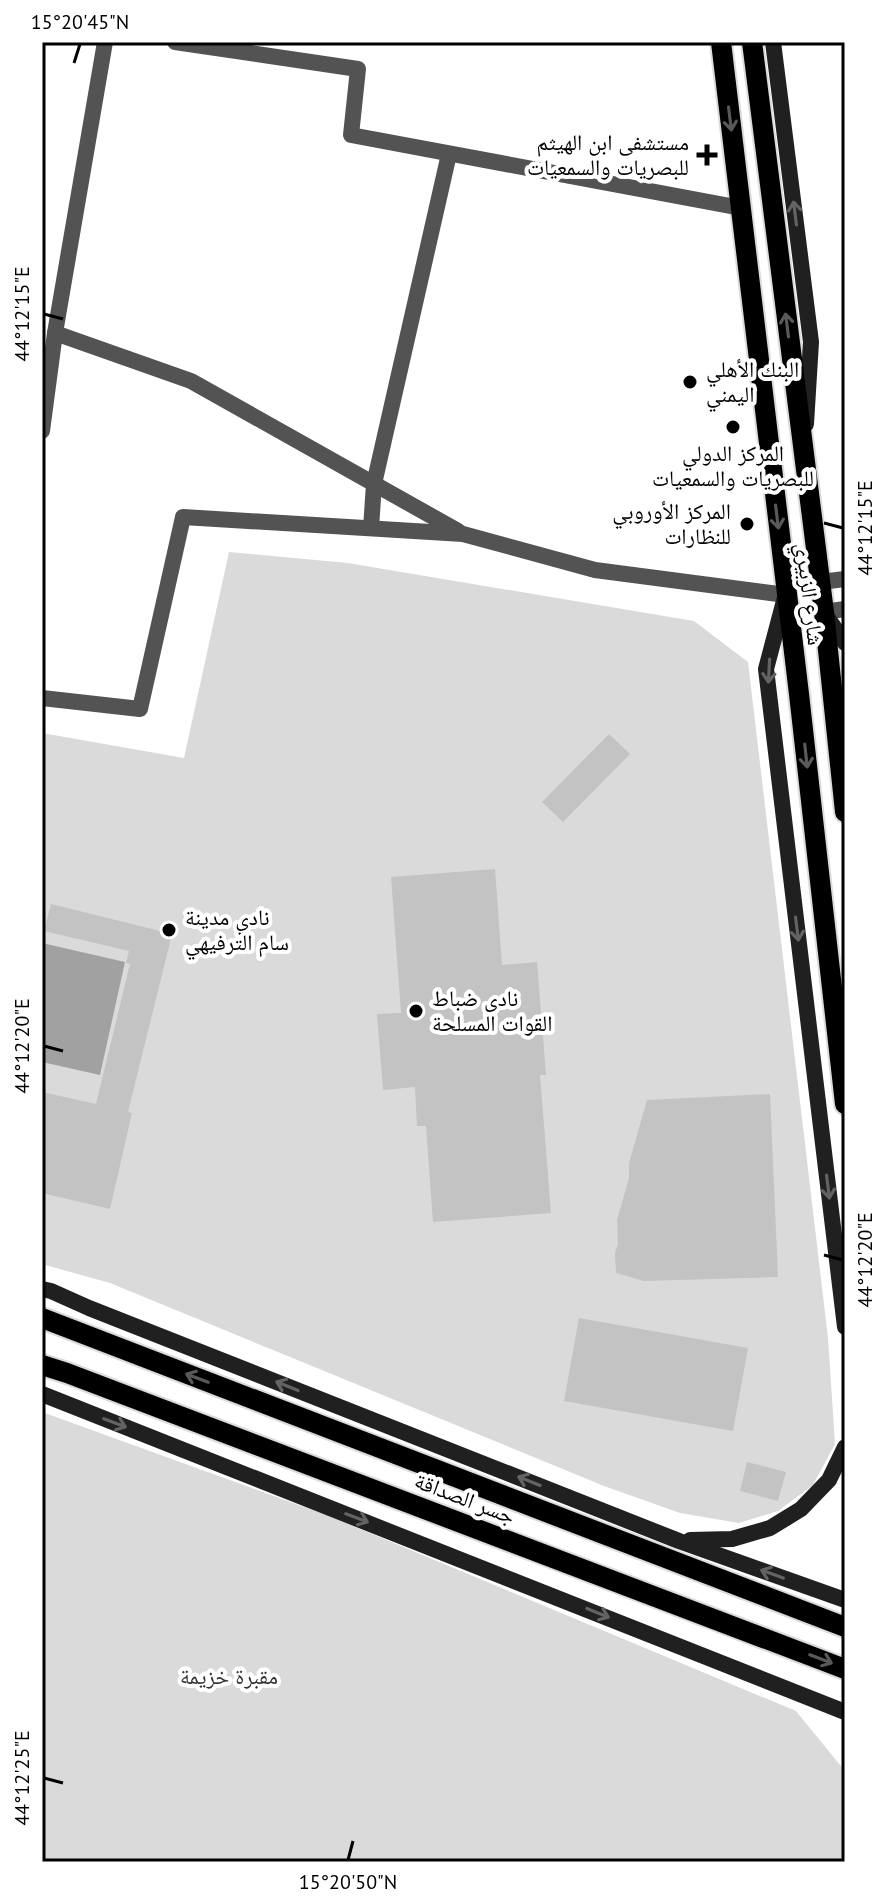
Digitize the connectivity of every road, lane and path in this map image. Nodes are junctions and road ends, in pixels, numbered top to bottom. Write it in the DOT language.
graph roads {
  1 [pos="105,42"];
  2 [pos="175,42"];
  3 [pos="721,42"];
  4 [pos="752,42"];
  5 [pos="773,42"];
  6 [pos="449,154"];
  7 [pos="741,208"];
  8 [pos="55,333"];
  9 [pos="42,431"];
  10 [pos="804,458"];
  11 [pos="374,484"];
  12 [pos="371,528"];
  13 [pos="463,534"];
  14 [pos="845,579"];
  15 [pos="820,582"];
  16 [pos="786,595"];
  17 [pos="845,609"];
  18 [pos="824,612"];
  19 [pos="845,643"];
  20 [pos="42,698"];
  21 [pos="845,812"];
  22 [pos="845,1104"];
  23 [pos="42,1289"];
  24 [pos="42,1318"];
  25 [pos="845,1327"];
  26 [pos="42,1365"];
  27 [pos="42,1394"];
  28 [pos="845,1447"];
  29 [pos="679,1541"];
  30 [pos="845,1600"];
  31 [pos="845,1627"];
  32 [pos="845,1669"];
  33 [pos="845,1712"];
  1 -- 8 [label="street"];
  2 -- 6 [label="street"];
  3 -- 7 [label="main road, شارع الزبيري, one-way"];
  10 -- 4 [label="main road, شارع الزبيري, one-way"];
  10 -- 5 [label="main road, شارع الزبيري, one-way"];
  6 -- 7 [label="street"];
  6 -- 11 [label="street"];
  7 -- 16 [label="main road, شارع الزبيري, one-way"];
  8 -- 9 [label="street"];
  8 -- 11 [label="street"];
  10 -- 15 [label="main road, شارع الزبيري"];
  11 -- 12 [label="street"];
  11 -- 13 [label="street"];
  12 -- 13 [label="street"];
  12 -- 20 [label="street"];
  13 -- 16 [label="street"];
  14 -- 15 [label="street"];
  15 -- 18 [label="main road, شارع الزبيري"];
  16 -- 22 [label="main road, شارع الزبيري, one-way"];
  16 -- 25 [label="main road, one-way"];
  17 -- 18 [label="street"];
  18 -- 19 [label="main road"];
  18 -- 21 [label="main road, شارع الزبيري"];
  29 -- 23 [label="main road, one-way"];
  31 -- 24 [label="main road, جسر الصداقة, one-way"];
  26 -- 32 [label="main road, جسر الصداقة, one-way"];
  27 -- 33 [label="main road, one-way"];
  28 -- 29 [label="main road"];
  30 -- 29 [label="main road, one-way"];
}
